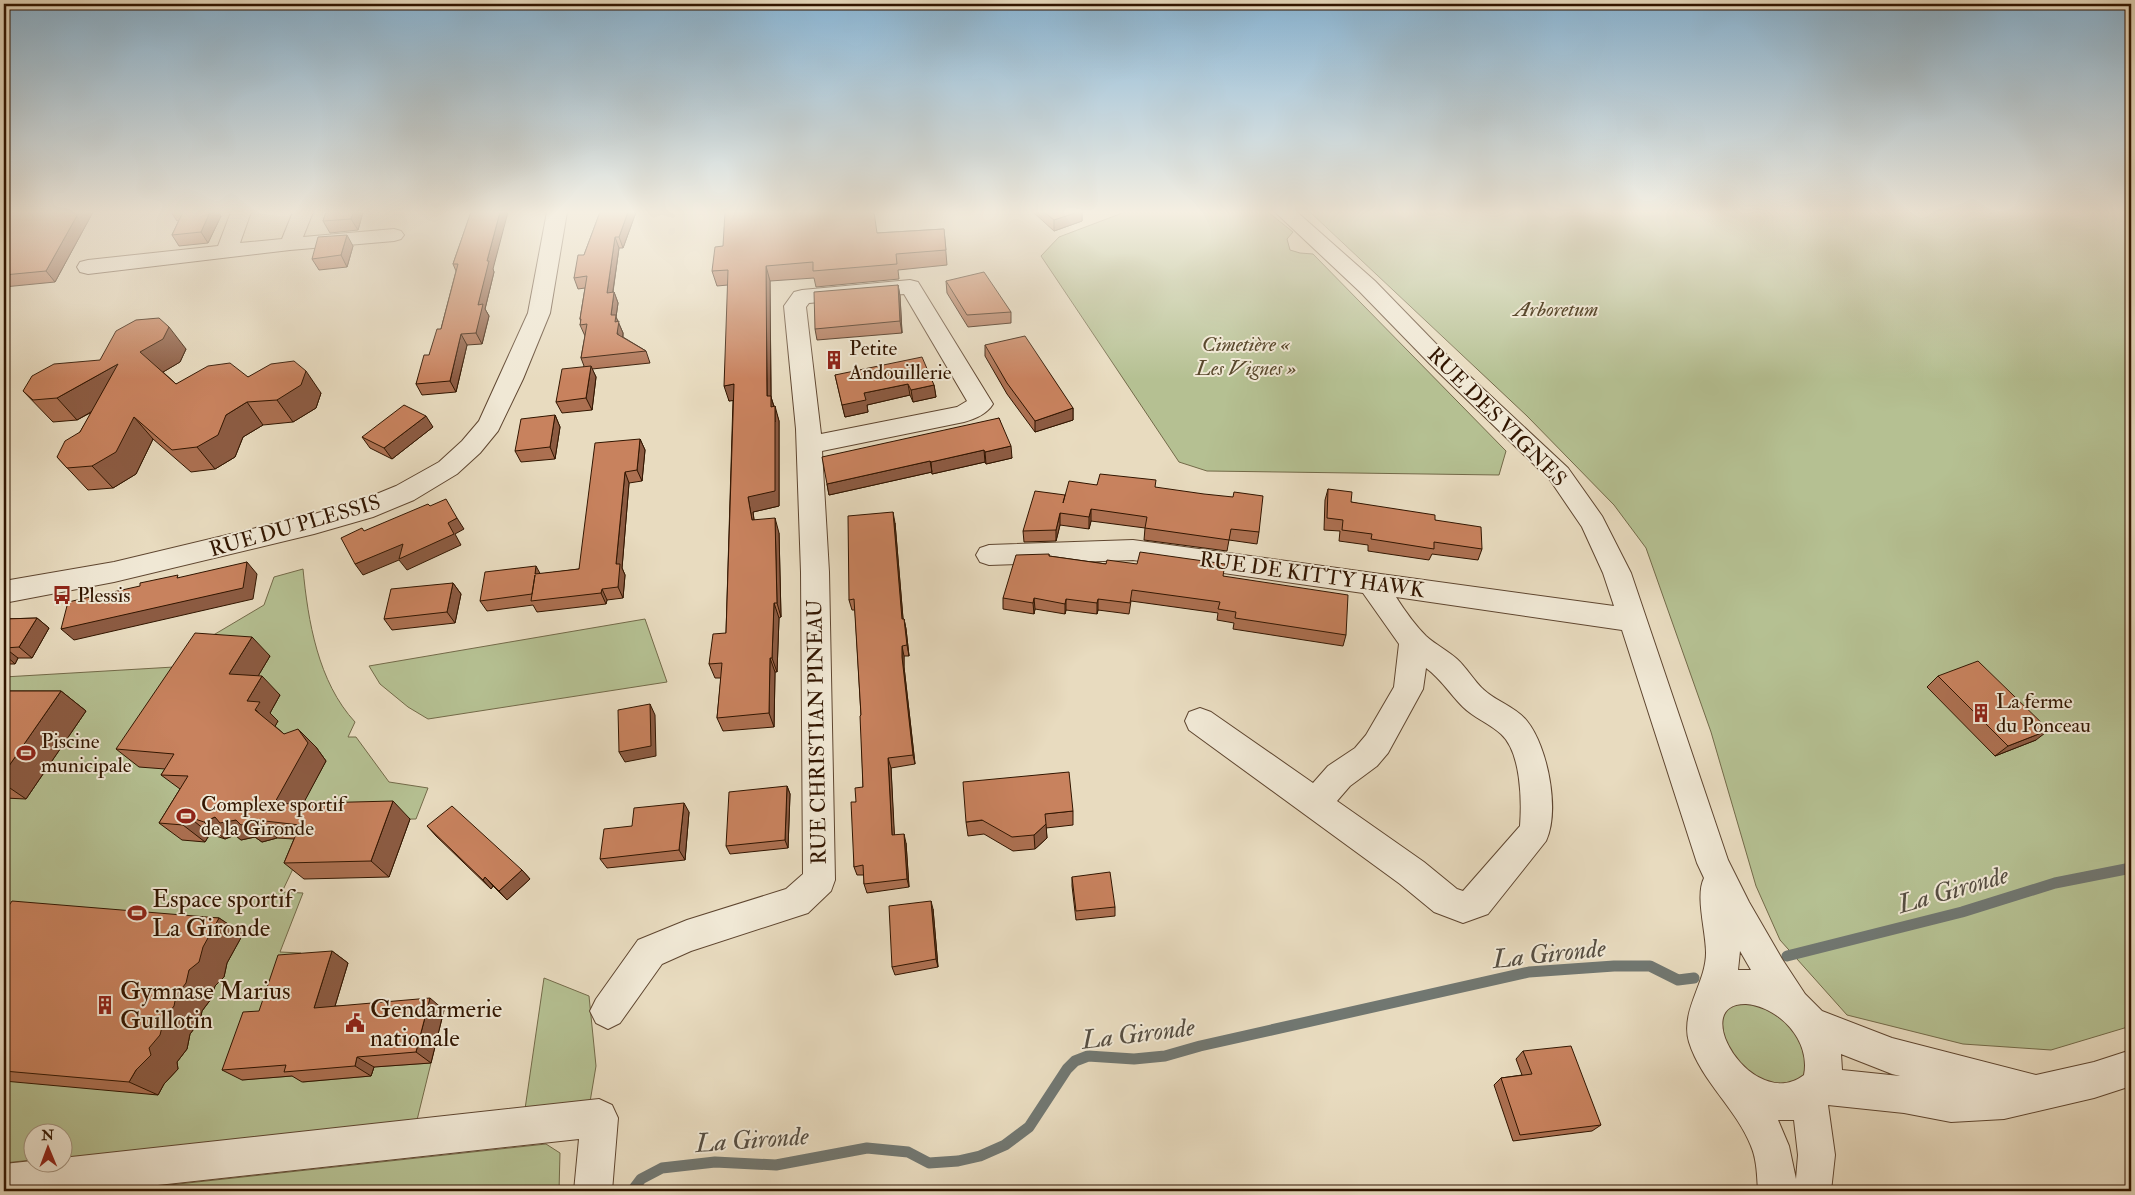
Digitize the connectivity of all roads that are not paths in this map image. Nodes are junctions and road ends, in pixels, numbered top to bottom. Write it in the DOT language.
graph roads {
  1 [pos="547,268"];
  2 [pos="1347,268"];
  3 [pos="808,445"];
  4 [pos="989,555"];
  5 [pos="1370,582"];
  6 [pos="4,592"];
  7 [pos="1633,620"];
  8 [pos="1413,640"];
  9 [pos="1200,722"];
  10 [pos="1316,803"];
  11 [pos="1713,864"];
  12 [pos="1711,1001"];
  13 [pos="608,1011"];
  14 [pos="1801,1015"];
  15 [pos="2131,1068"];
  16 [pos="1728,1076"];
  17 [pos="1814,1091"];
  18 [pos="2041,1094"];
  19 [pos="4,1183"];
  20 [pos="593,1191"];
  21 [pos="1777,1191"];
  22 [pos="1812,1191"];
  1 -- 6 [label="street, RUE DU PLESSIS"];
  2 -- 7 [label="street, RUE DES VIGNES"];
  3 -- 3 [label="street, RUE CHRISTIAN PINEAU"];
  3 -- 13 [label="street, RUE CHRISTIAN PINEAU"];
  4 -- 5 [label="street, RUE DE KITTY HAWK"];
  5 -- 7 [label="street, RUE DE KITTY HAWK"];
  5 -- 8 [label="street"];
  7 -- 11 [label="street, RUE DES VIGNES"];
  8 -- 10 [label="street"];
  8 -- 10 [label="street"];
  9 -- 10 [label="street"];
  11 -- 12 [label="street, RUE DES VIGNES"];
  11 -- 14 [label="street, RUE DES VIGNES"];
  12 -- 14 [label="street"];
  12 -- 16 [label="street"];
  14 -- 17 [label="street"];
  14 -- 18 [label="street"];
  15 -- 18 [label="street"];
  16 -- 17 [label="street"];
  16 -- 21 [label="street"];
  17 -- 18 [label="street"];
  17 -- 22 [label="street"];
  19 -- 20 [label="street"];
}
